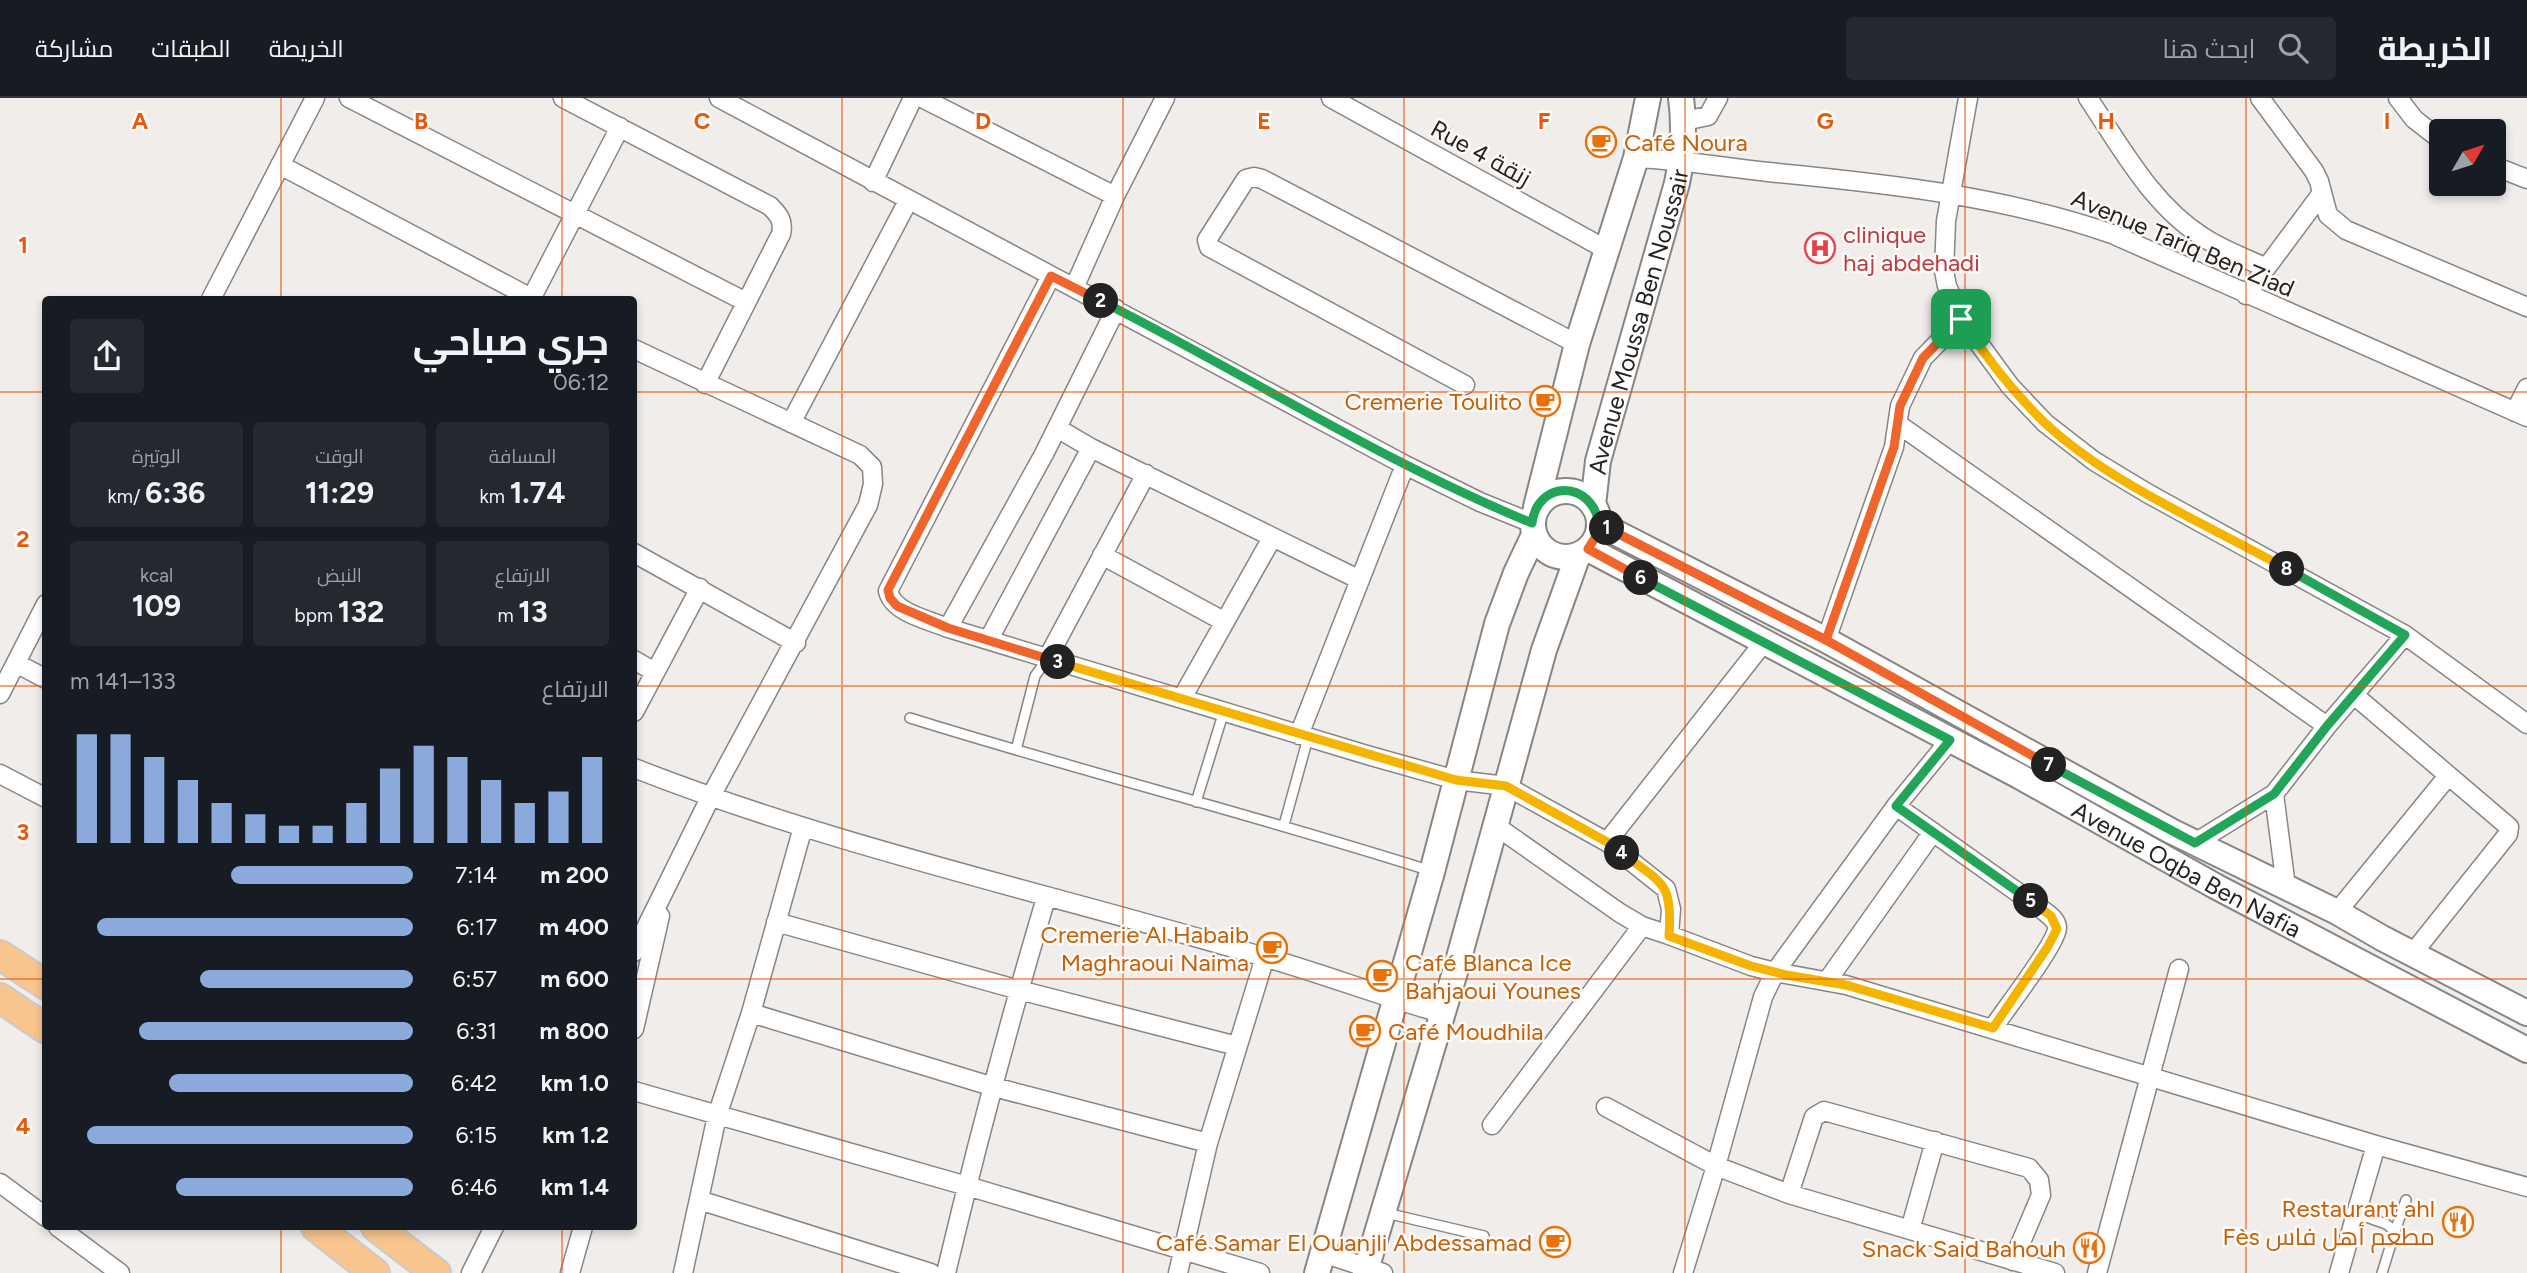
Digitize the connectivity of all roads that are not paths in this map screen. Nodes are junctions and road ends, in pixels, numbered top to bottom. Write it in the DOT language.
graph roads {
  1 [pos="315,98"];
  2 [pos="349,98"];
  3 [pos="563,98"];
  4 [pos="719,98"];
  5 [pos="1165,98"];
  6 [pos="1331,98"];
  7 [pos="1648,98"];
  8 [pos="1718,98"];
  9 [pos="1968,98"];
  10 [pos="2088,98"];
  11 [pos="2260,98"];
  12 [pos="2399,98"];
  13 [pos="923,99"];
  14 [pos="1683,110"];
  15 [pos="620,127"];
  16 [pos="2429,131"];
  17 [pos="1636,158"];
  18 [pos="1682,160"];
  19 [pos="280,164"];
  20 [pos="2506,171"];
  21 [pos="2527,179"];
  22 [pos="873,182"];
  23 [pos="2322,194"];
  24 [pos="1115,196"];
  25 [pos="1950,196"];
  26 [pos="908,201"];
  27 [pos="576,213"];
  28 [pos="1607,250"];
  29 [pos="2266,268"];
  30 [pos="1051,276"];
  31 [pos="1074,288"];
  32 [pos="2246,295"];
  33 [pos="213,296"];
  34 [pos="526,296"];
  35 [pos="534,296"];
  36 [pos="746,302"];
  37 [pos="2527,307"];
  38 [pos="1116,309"];
  39 [pos="1961,319"];
  40 [pos="1577,344"];
  41 [pos="637,350"];
  42 [pos="705,384"];
  43 [pos="1465,385"];
  44 [pos="2527,388"];
  45 [pos="2521,414"];
  46 [pos="791,423"];
  47 [pos="1898,424"];
  48 [pos="1057,428"];
  49 [pos="1091,448"];
  50 [pos="1405,465"];
  51 [pos="1146,474"];
  52 [pos="1596,514"];
  53 [pos="1534,522"];
  54 [pos="1272,538"];
  55 [pos="1583,552"];
  56 [pos="637,555"];
  57 [pos="1102,555"];
  58 [pos="1360,580"];
  59 [pos="700,588"];
  60 [pos="42,612"];
  61 [pos="1225,622"];
  62 [pos="948,628"];
  63 [pos="2405,635"];
  64 [pos="989,639"];
  65 [pos="1826,640"];
  66 [pos="1764,642"];
  67 [pos="796,643"];
  68 [pos="1047,659"];
  69 [pos="637,662"];
  70 [pos="16,663"];
  71 [pos="655,672"];
  72 [pos="42,677"];
  73 [pos="0,694"];
  74 [pos="2354,695"];
  75 [pos="1182,698"];
  76 [pos="637,706"];
  77 [pos="1224,711"];
  78 [pos="910,718"];
  79 [pos="2527,724"];
  80 [pos="2327,726"];
  81 [pos="1303,736"];
  82 [pos="1950,740"];
  83 [pos="1016,750"];
  84 [pos="637,769"];
  85 [pos="0,774"];
  86 [pos="2448,776"];
  87 [pos="1456,780"];
  88 [pos="1506,786"];
  89 [pos="2274,794"];
  90 [pos="42,796"];
  91 [pos="710,798"];
  92 [pos="1196,802"];
  93 [pos="1896,806"];
  94 [pos="1284,825"];
  95 [pos="1496,826"];
  96 [pos="803,827"];
  97 [pos="1933,832"];
  98 [pos="1607,842"];
  99 [pos="2195,843"];
  100 [pos="1432,872"];
  101 [pos="2286,887"];
  102 [pos="666,890"];
  103 [pos="1046,898"];
  104 [pos="2337,912"];
  105 [pos="776,922"];
  106 [pos="1642,926"];
  107 [pos="1669,936"];
  108 [pos="637,945"];
  109 [pos="2413,953"];
  110 [pos="0,955"];
  111 [pos="1265,957"];
  112 [pos="2179,969"];
  113 [pos="1775,972"];
  114 [pos="1827,981"];
  115 [pos="42,982"];
  116 [pos="1019,990"];
  117 [pos="0,998"];
  118 [pos="1396,1000"];
  119 [pos="751,1013"];
  120 [pos="1441,1013"];
  121 [pos="2527,1013"];
  122 [pos="637,1015"];
  123 [pos="42,1026"];
  124 [pos="1993,1028"];
  125 [pos="1237,1046"];
  126 [pos="2527,1050"];
  127 [pos="2150,1076"];
  128 [pos="994,1087"];
  129 [pos="637,1092"];
  130 [pos="1606,1107"];
  131 [pos="717,1116"];
  132 [pos="1492,1125"];
  133 [pos="1935,1142"];
  134 [pos="1208,1143"];
  135 [pos="2376,1146"];
  136 [pos="1716,1166"];
  137 [pos="0,1183"];
  138 [pos="967,1186"];
  139 [pos="2527,1186"];
  140 [pos="1789,1194"];
  141 [pos="699,1200"];
  142 [pos="2406,1200"];
  143 [pos="1384,1212"];
  144 [pos="42,1214"];
  145 [pos="2358,1214"];
  146 [pos="62,1230"];
  147 [pos="320,1230"];
  148 [pos="380,1230"];
  149 [pos="492,1230"];
  150 [pos="582,1230"];
  151 [pos="1910,1230"];
  152 [pos="2395,1231"];
  153 [pos="1483,1236"];
  154 [pos="1184,1251"];
  155 [pos="2013,1261"];
  156 [pos="1320,1263"];
  157 [pos="1371,1271"];
  158 [pos="120,1273"];
  159 [pos="375,1273"];
  160 [pos="436,1273"];
  161 [pos="471,1273"];
  162 [pos="570,1273"];
  163 [pos="683,1273"];
  164 [pos="931,1273"];
  165 [pos="946,1273"];
  166 [pos="1178,1273"];
  167 [pos="1260,1273"];
  168 [pos="1683,1273"];
  169 [pos="2055,1273"];
  170 [pos="2097,1273"];
  171 [pos="2339,1273"];
  172 [pos="2382,1273"];
  1 -- 19 [label="street"];
  2 -- 27 [label="street"];
  3 -- 15 [label="street"];
  4 -- 22 [label="street"];
  5 -- 24 [label="street"];
  6 -- 28 [label="street, Rue 4 زنقة"];
  7 -- 17 [label="street, Avenue Moussa Ben Noussair"];
  8 -- 14 [label="street"];
  9 -- 25 [label="street"];
  10 -- 29 [label="street"];
  11 -- 23 [label="street"];
  12 -- 16 [label="street"];
  13 -- 22 [label="street"];
  13 -- 24 [label="street"];
  14 -- 18 [label="street, Avenue Moussa Ben Noussair"];
  15 -- 27 [label="street"];
  15 -- 36 [label="street"];
  17 -- 18 [label="street, Avenue Tariq Ben Ziad"];
  17 -- 28 [label="street, Avenue Moussa Ben Noussair"];
  18 -- 25 [label="street, Avenue Tariq Ben Ziad"];
  18 -- 52 [label="street, Avenue Moussa Ben Noussair"];
  19 -- 33 [label="street"];
  19 -- 34 [label="street"];
  20 -- 21 [label="street"];
  22 -- 26 [label="street"];
  23 -- 29 [label="street"];
  23 -- 37 [label="street"];
  24 -- 31 [label="street"];
  25 -- 32 [label="street, Avenue Tariq Ben Ziad"];
  25 -- 39 [label="street"];
  26 -- 30 [label="street"];
  26 -- 46 [label="street"];
  27 -- 35 [label="street"];
  27 -- 36 [label="street"];
  28 -- 40 [label="street, Avenue Moussa Ben Noussair"];
  29 -- 32 [label="street"];
  30 -- 31 [label="street"];
  30 -- 62 [label="street"];
  31 -- 38 [label="street"];
  32 -- 45 [label="street, Avenue Tariq Ben Ziad"];
  36 -- 42 [label="street"];
  38 -- 48 [label="street"];
  38 -- 50 [label="street"];
  39 -- 47 [label="street"];
  39 -- 63 [label="street"];
  40 -- 43 [label="street"];
  40 -- 53 [label="street, Avenue Moussa Ben Noussair"];
  41 -- 42 [label="street"];
  42 -- 46 [label="street"];
  44 -- 45 [label="street"];
  46 -- 67 [label="street"];
  47 -- 65 [label="street"];
  47 -- 80 [label="street"];
  48 -- 49 [label="street"];
  48 -- 62 [label="street"];
  49 -- 51 [label="street"];
  49 -- 64 [label="street"];
  50 -- 53 [label="street"];
  50 -- 58 [label="street"];
  51 -- 54 [label="street"];
  51 -- 57 [label="street"];
  52 -- 53 [label="street"];
  52 -- 55 [label="street"];
  52 -- 65 [label="street, Avenue Oqba Ben Nafia"];
  53 -- 55 [label="street"];
  53 -- 87 [label="street, Avenue Moussa Ben Noussair"];
  54 -- 58 [label="street"];
  54 -- 61 [label="street"];
  55 -- 66 [label="street, Avenue Oqba Ben Nafia"];
  55 -- 88 [label="street"];
  56 -- 59 [label="street"];
  57 -- 61 [label="street"];
  57 -- 68 [label="street"];
  58 -- 81 [label="street"];
  59 -- 67 [label="street"];
  59 -- 71 [label="street"];
  60 -- 70 [label="street"];
  61 -- 75 [label="street"];
  62 -- 64 [label="street"];
  63 -- 74 [label="street"];
  63 -- 79 [label="street"];
  64 -- 68 [label="street"];
  65 -- 99 [label="street, Avenue Oqba Ben Nafia"];
  66 -- 82 [label="street, Avenue Oqba Ben Nafia"];
  66 -- 98 [label="street"];
  67 -- 91 [label="street"];
  68 -- 75 [label="street"];
  68 -- 83 [label="lane"];
  69 -- 71 [label="street"];
  70 -- 72 [label="street"];
  70 -- 73 [label="street"];
  71 -- 76 [label="street"];
  74 -- 80 [label="street"];
  74 -- 86 [label="street"];
  75 -- 77 [label="street"];
  77 -- 81 [label="street"];
  77 -- 92 [label="lane"];
  78 -- 83 [label="lane"];
  80 -- 89 [label="street"];
  81 -- 87 [label="street"];
  81 -- 94 [label="lane"];
  82 -- 93 [label="street"];
  82 -- 126 [label="street, Avenue Oqba Ben Nafia"];
  83 -- 92 [label="lane"];
  84 -- 91 [label="street"];
  85 -- 90 [label="street"];
  86 -- 104 [label="street"];
  86 -- 109 [label="street"];
  87 -- 88 [label="street"];
  87 -- 100 [label="street, Avenue Moussa Ben Noussair"];
  88 -- 95 [label="street"];
  88 -- 98 [label="street"];
  89 -- 99 [label="street"];
  89 -- 101 [label="street"];
  91 -- 96 [label="street"];
  91 -- 102 [label="street"];
  92 -- 94 [label="lane"];
  93 -- 97 [label="street"];
  93 -- 113 [label="street"];
  94 -- 100 [label="lane"];
  95 -- 106 [label="street"];
  95 -- 120 [label="street"];
  96 -- 103 [label="street"];
  96 -- 105 [label="street"];
  97 -- 114 [label="street"];
  97 -- 124 [label="street"];
  98 -- 107 [label="street"];
  99 -- 101 [label="street, Avenue Oqba Ben Nafia"];
  100 -- 118 [label="street, Avenue Moussa Ben Noussair"];
  101 -- 104 [label="street, Avenue Oqba Ben Nafia"];
  102 -- 108 [label="street"];
  102 -- 122 [label="street"];
  103 -- 111 [label="street"];
  103 -- 116 [label="street"];
  104 -- 109 [label="street, Avenue Oqba Ben Nafia"];
  105 -- 116 [label="street"];
  105 -- 119 [label="street"];
  106 -- 107 [label="street"];
  106 -- 132 [label="street"];
  107 -- 113 [label="street"];
  109 -- 121 [label="street, Avenue Oqba Ben Nafia"];
  110 -- 115 [label="main road"];
  111 -- 118 [label="street"];
  111 -- 125 [label="street"];
  112 -- 127 [label="street"];
  113 -- 114 [label="street"];
  113 -- 136 [label="street"];
  114 -- 124 [label="street"];
  116 -- 125 [label="street"];
  116 -- 128 [label="street"];
  117 -- 123 [label="main road"];
  118 -- 120 [label="street"];
  118 -- 156 [label="street, Avenue Moussa Ben Noussair"];
  119 -- 128 [label="street"];
  119 -- 131 [label="street"];
  120 -- 143 [label="street"];
  124 -- 127 [label="street"];
  125 -- 134 [label="street"];
  127 -- 135 [label="street"];
  127 -- 170 [label="street"];
  128 -- 134 [label="street"];
  128 -- 138 [label="street"];
  129 -- 131 [label="street"];
  130 -- 136 [label="street"];
  131 -- 138 [label="street"];
  131 -- 141 [label="street"];
  133 -- 140 [label="street"];
  133 -- 151 [label="street"];
  133 -- 155 [label="street"];
  134 -- 154 [label="street"];
  135 -- 139 [label="street"];
  135 -- 145 [label="street"];
  136 -- 140 [label="street"];
  136 -- 168 [label="street"];
  137 -- 144 [label="street"];
  138 -- 154 [label="street"];
  138 -- 165 [label="street"];
  140 -- 151 [label="street"];
  141 -- 163 [label="street"];
  141 -- 164 [label="street"];
  142 -- 152 [label="lane"];
  143 -- 153 [label="lane"];
  143 -- 157 [label="street"];
  145 -- 152 [label="lane"];
  145 -- 171 [label="street"];
  146 -- 158 [label="street"];
  147 -- 159 [label="main road"];
  148 -- 160 [label="main road"];
  149 -- 161 [label="street"];
  150 -- 162 [label="street"];
  151 -- 155 [label="street"];
  152 -- 172 [label="lane"];
  154 -- 166 [label="street"];
  154 -- 167 [label="street"];
  155 -- 169 [label="street"];
  156 -- 157 [label="street"];
}
